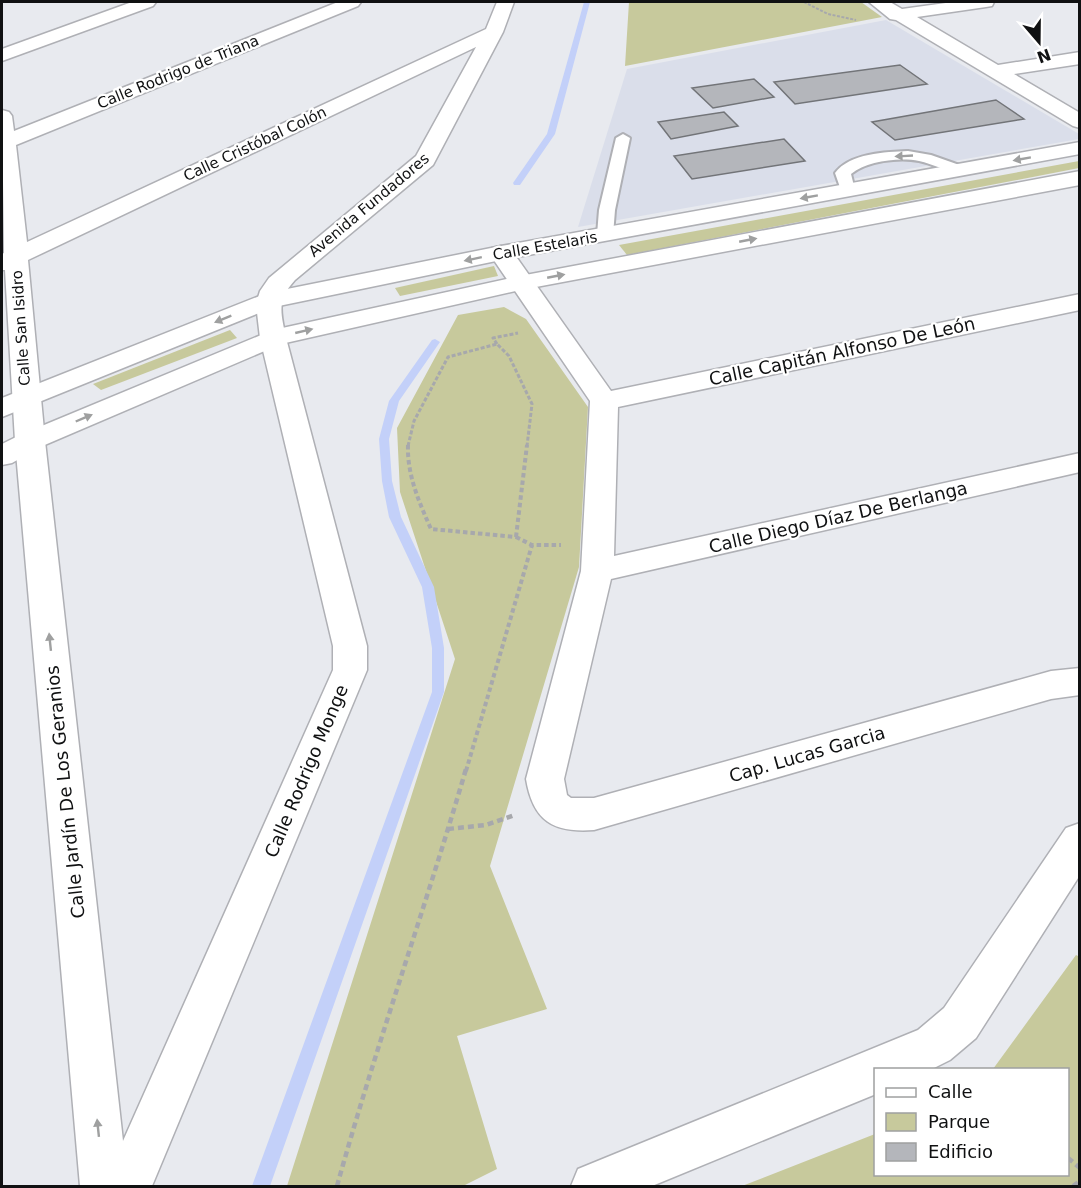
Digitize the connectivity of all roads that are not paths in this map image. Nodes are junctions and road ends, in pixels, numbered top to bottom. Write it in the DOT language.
graph roads {
  1 [pos="147,2"];
  2 [pos="352,2"];
  3 [pos="505,2"];
  4 [pos="878,2"];
  5 [pos="986,2"];
  6 [pos="897,15"];
  7 [pos="494,32"];
  8 [pos="2,55"];
  9 [pos="1080,58"];
  10 [pos="993,72"];
  11 [pos="2,116"];
  12 [pos="1080,122"];
  13 [pos="623,138"];
  14 [pos="4,142"];
  15 [pos="1080,148"];
  16 [pos="1076,182"];
  17 [pos="605,234"];
  18 [pos="501,253"];
  19 [pos="9,260"];
  20 [pos="520,283"];
  21 [pos="267,301"];
  22 [pos="1080,302"];
  23 [pos="273,338"];
  24 [pos="604,401"];
  25 [pos="14,403"];
  26 [pos="16,448"];
  27 [pos="1080,462"];
  28 [pos="597,571"];
  29 [pos="1080,681"];
  30 [pos="1080,840"];
  31 [pos="882,1068"];
  32 [pos="874,1071"];
  33 [pos="104,1186"];
  34 [pos="128,1186"];
  35 [pos="595,1186"];
  1 -- 8 [label="street"];
  2 -- 14 [label="street, Calle Rodrigo de Triana"];
  3 -- 7 [label="street, Avenida Fundadores"];
  4 -- 6 [label="street"];
  5 -- 6 [label="street"];
  6 -- 10 [label="street"];
  7 -- 19 [label="street, Calle Cristóbal Colón"];
  7 -- 21 [label="street, Avenida Fundadores"];
  9 -- 10 [label="street"];
  10 -- 12 [label="street"];
  11 -- 14 [label="street, Calle San Isidro"];
  13 -- 17 [label="lane"];
  14 -- 19 [label="street, Calle San Isidro"];
  15 -- 17 [label="street, Calle Estelaris, one-way"];
  20 -- 16 [label="street, Calle Estelaris, one-way"];
  17 -- 18 [label="street, Calle Estelaris"];
  18 -- 20 [label="street"];
  18 -- 21 [label="street, Calle Estelaris, one-way"];
  19 -- 25 [label="street, Calle San Isidro"];
  23 -- 20 [label="street, Calle Estelaris, one-way"];
  20 -- 24 [label="street"];
  21 -- 23 [label="street, Calle Rodrigo Monge"];
  21 -- 25 [label="street, Calle Estelaris, one-way"];
  22 -- 24 [label="street, Calle Capitán Alfonso De León"];
  26 -- 23 [label="street, Calle Estelaris, one-way"];
  23 -- 34 [label="street, Calle Rodrigo Monge"];
  24 -- 28 [label="street"];
  25 -- 26 [label="street, Calle Jardín De Los Geranios"];
  33 -- 26 [label="street, Calle Jardín De Los Geranios, one-way"];
  27 -- 28 [label="street, Calle Diego Díaz De Berlanga"];
  28 -- 29 [label="street, Cap. Lucas Garcia"];
  30 -- 31 [label="street"];
  32 -- 35 [label="street"];
}
